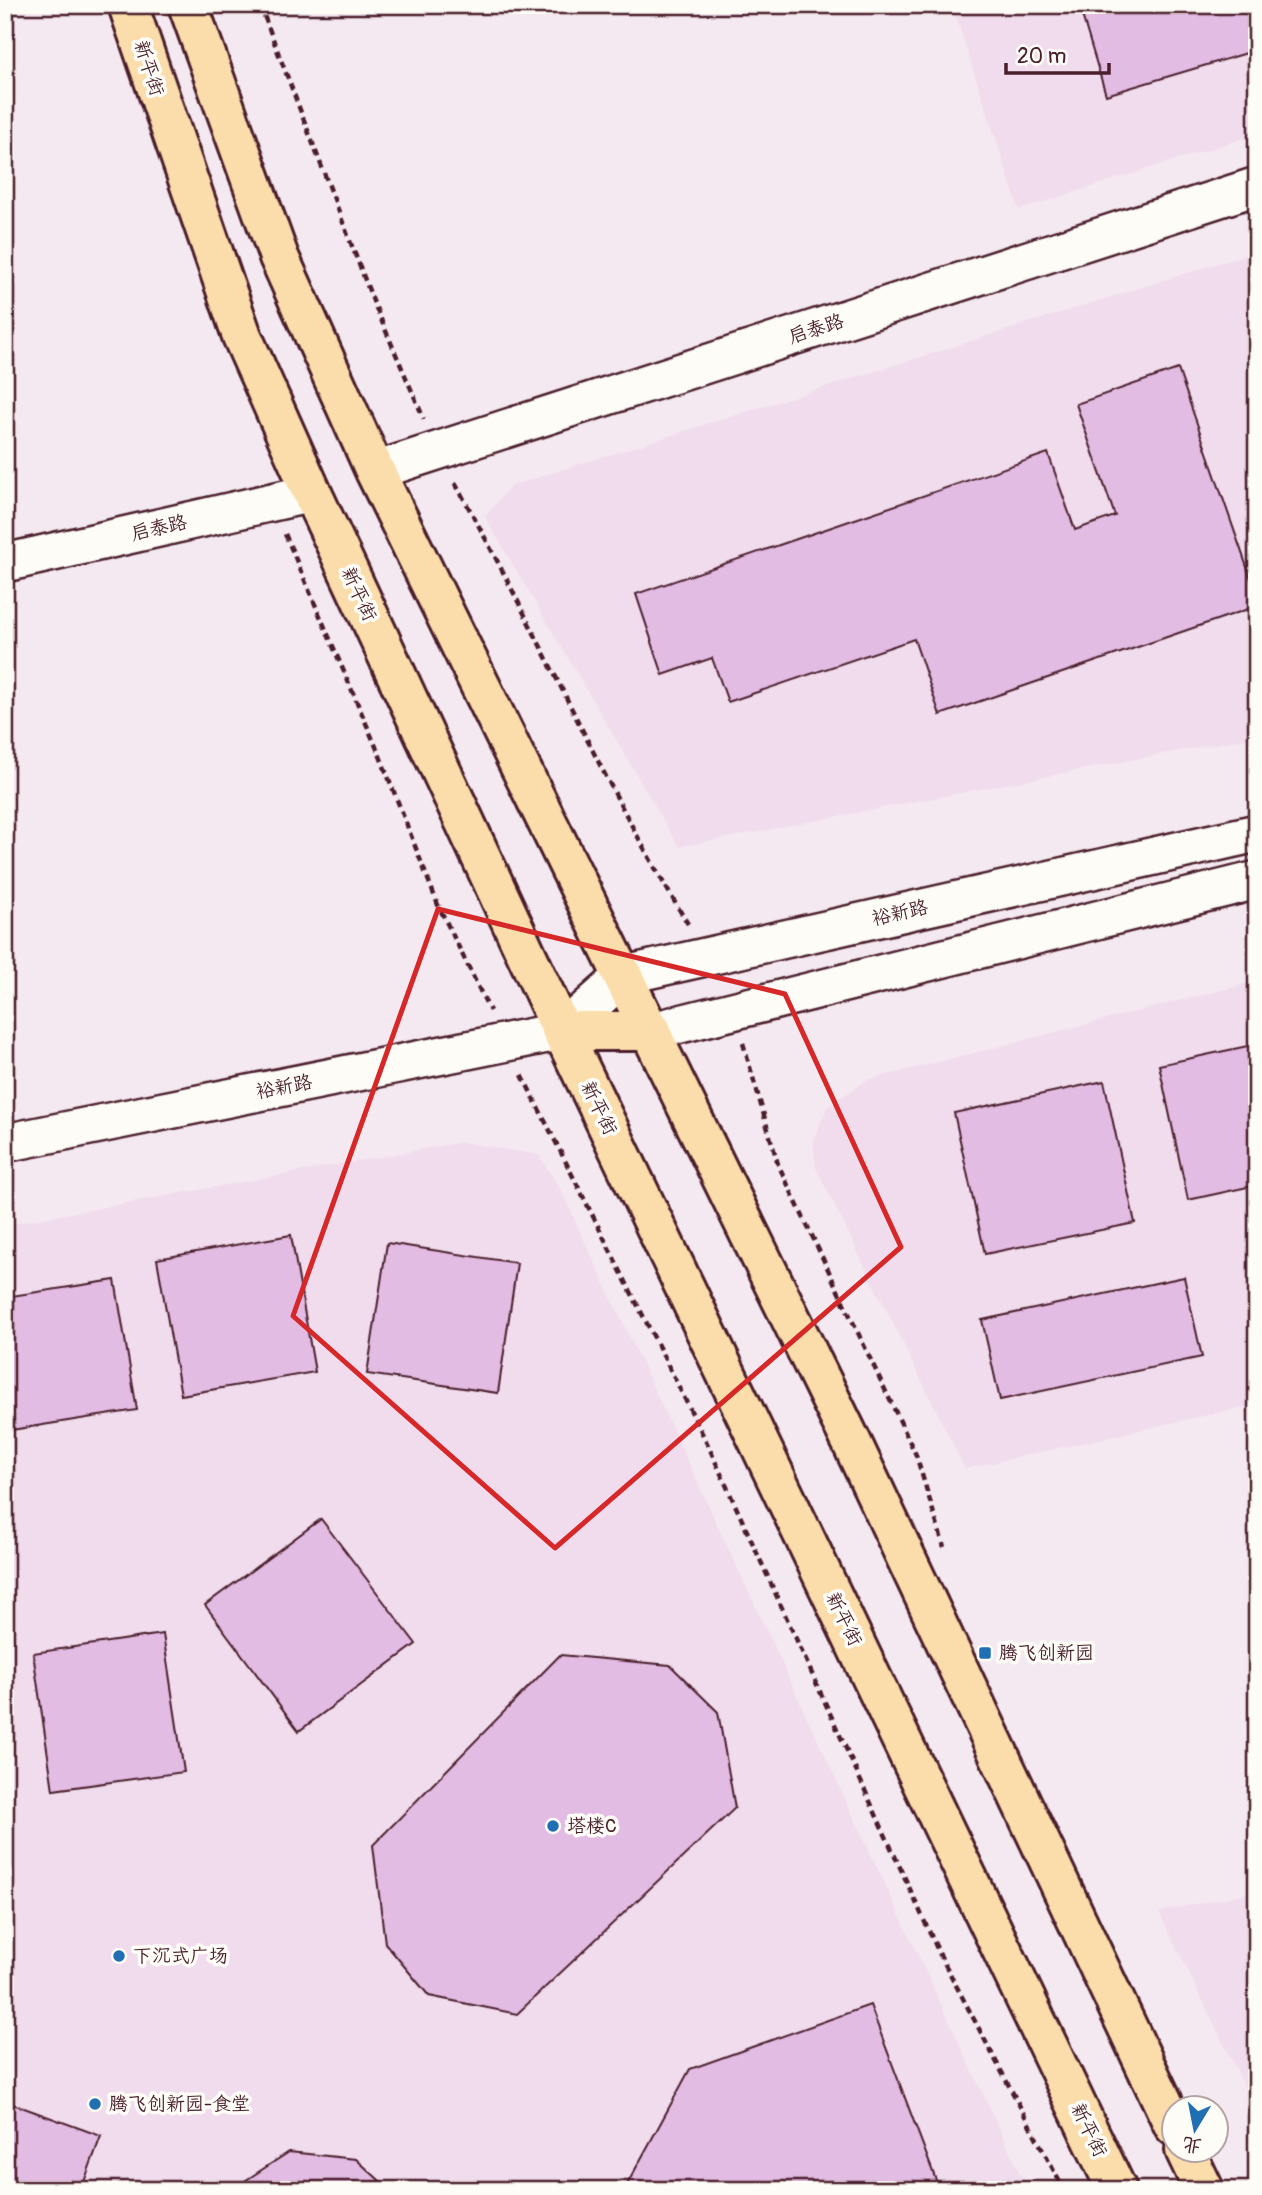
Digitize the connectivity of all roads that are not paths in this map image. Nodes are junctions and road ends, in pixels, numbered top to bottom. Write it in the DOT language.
graph roads {
  1 [pos="128,5"];
  2 [pos="188,5"];
  3 [pos="1257,187"];
  4 [pos="374,471"];
  5 [pos="312,493"];
  6 [pos="5,562"];
  7 [pos="1257,833"];
  8 [pos="1257,880"];
  9 [pos="625,975"];
  10 [pos="562,1031"];
  11 [pos="652,1031"];
  12 [pos="5,1143"];
  13 [pos="1160,2096"];
  14 [pos="1192,2164"];
  15 [pos="1117,2190"];
  16 [pos="1204,2190"];
  1 -- 5 [label="main road, 新平街"];
  2 -- 4 [label="main road"];
  3 -- 4 [label="street, 启泰路"];
  4 -- 9 [label="main road"];
  5 -- 6 [label="street, 启泰路"];
  5 -- 10 [label="main road, 新平街"];
  7 -- 9 [label="street, 裕新路"];
  8 -- 11 [label="street, 裕新路"];
  9 -- 10 [label="street, 裕新路"];
  9 -- 11 [label="main road"];
  10 -- 11 [label="main road, 裕新路"];
  10 -- 12 [label="street, 裕新路"];
  10 -- 15 [label="main road, 新平街"];
  11 -- 13 [label="main road"];
  14 -- 16 [label="main road"];
}
